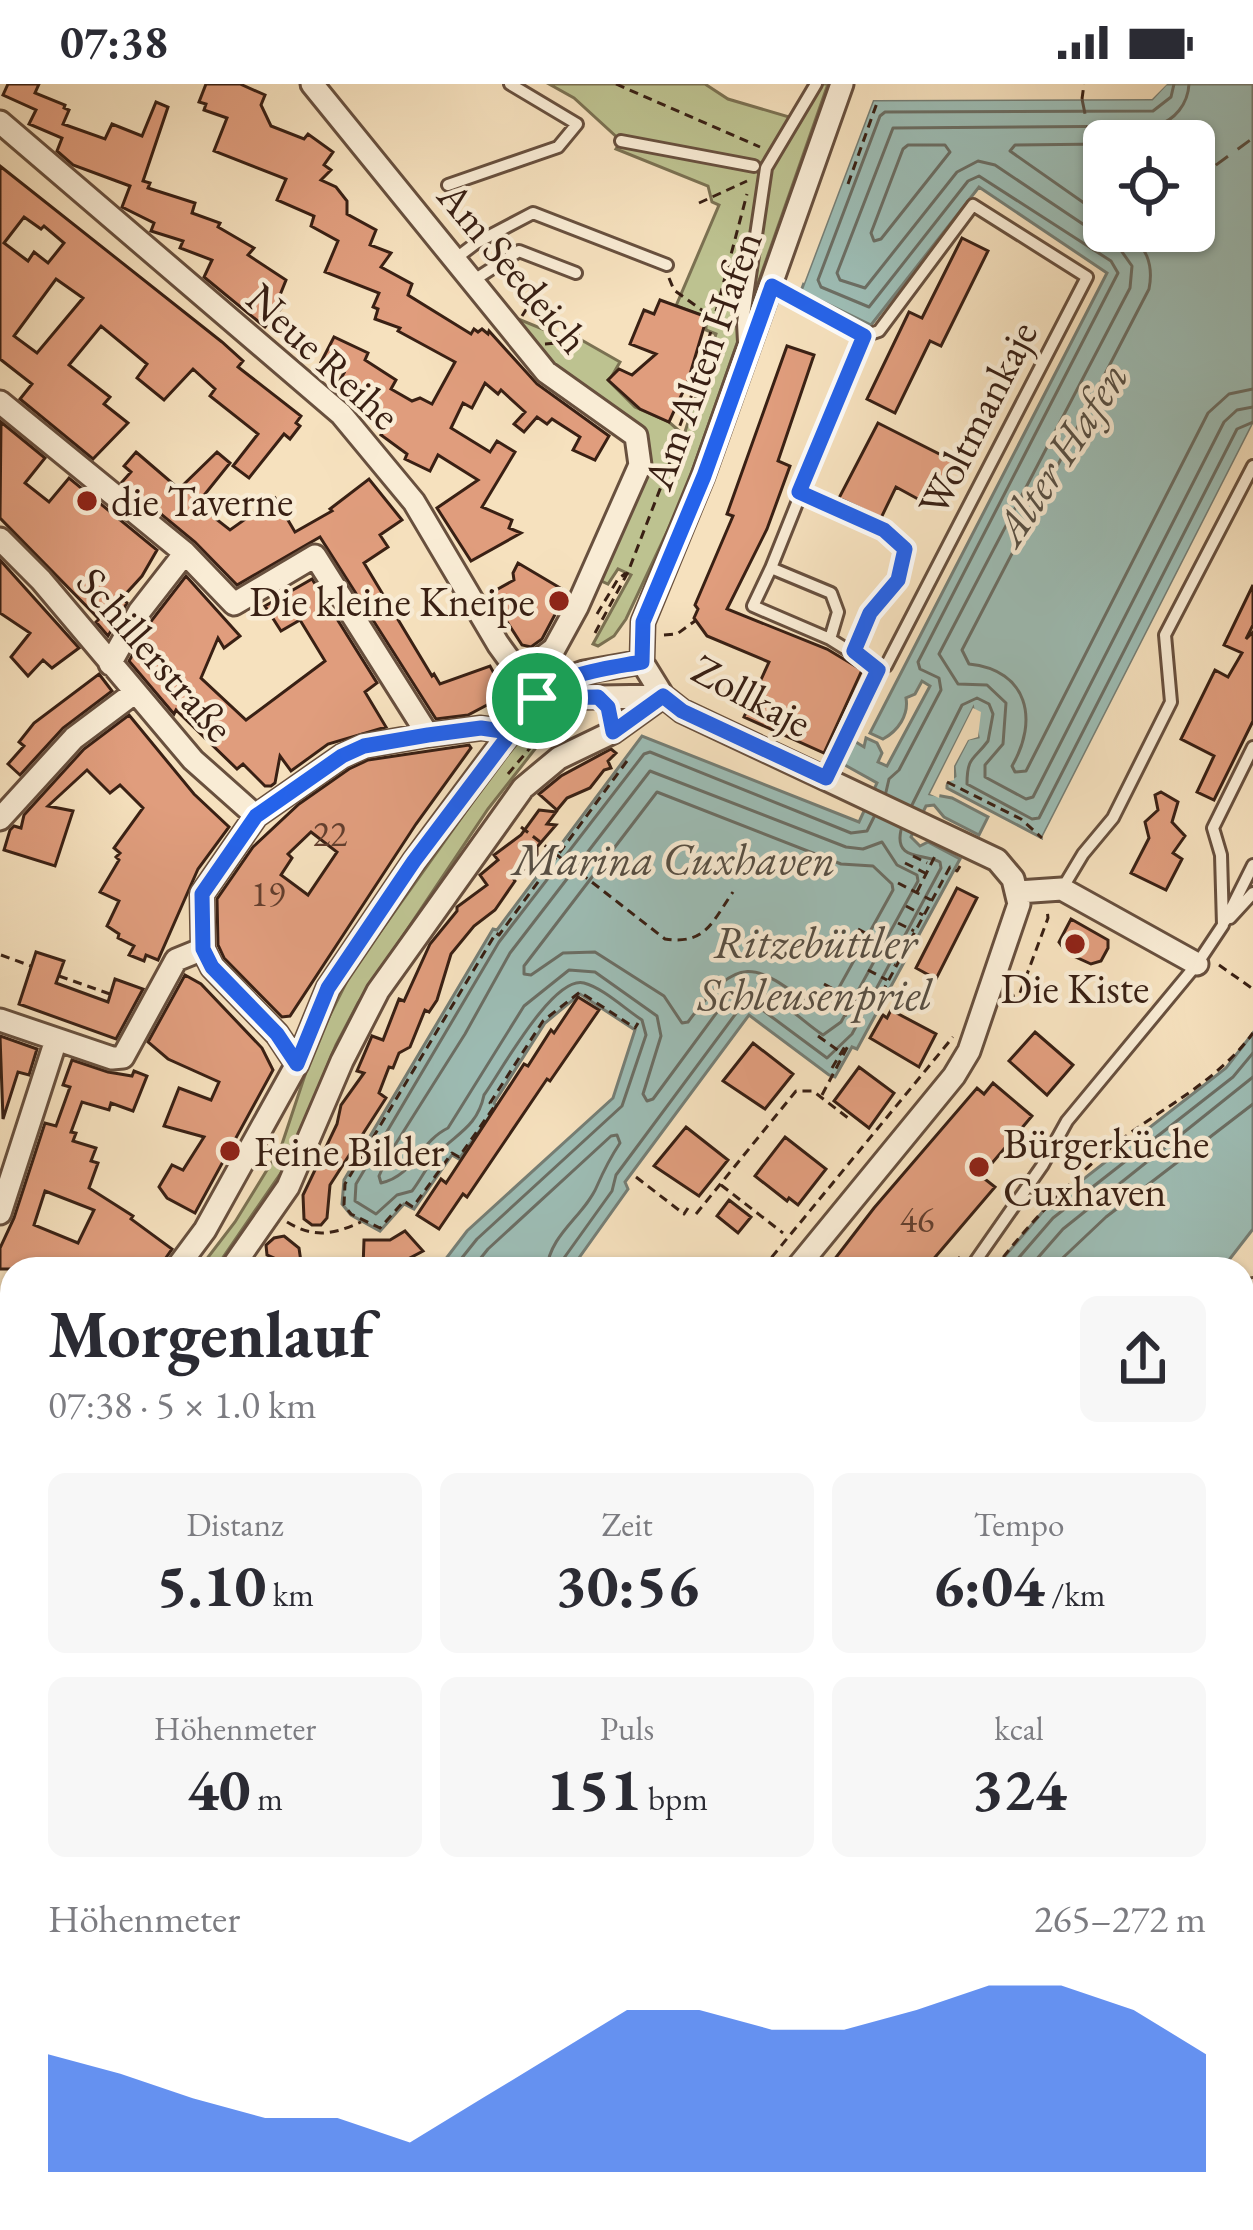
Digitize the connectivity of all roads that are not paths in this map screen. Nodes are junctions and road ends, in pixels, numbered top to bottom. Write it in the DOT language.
graph roads {
  1 [pos="312,84"];
  2 [pos="510,84"];
  3 [pos="815,84"];
  4 [pos="842,84"];
  5 [pos="0,122"];
  6 [pos="621,141"];
  7 [pos="752,172"];
  8 [pos="448,185"];
  9 [pos="455,259"];
  10 [pos="667,265"];
  11 [pos="576,273"];
  12 [pos="472,282"];
  13 [pos="772,286"];
  14 [pos="864,336"];
  15 [pos="745,357"];
  16 [pos="0,402"];
  17 [pos="1253,466"];
  18 [pos="799,492"];
  19 [pos="0,539"];
  20 [pos="185,554"];
  21 [pos="771,568"];
  22 [pos="830,639"];
  23 [pos="854,651"];
  24 [pos="642,662"];
  25 [pos="110,664"];
  26 [pos="878,670"];
  27 [pos="520,674"];
  28 [pos="134,694"];
  29 [pos="663,696"];
  30 [pos="572,697"];
  31 [pos="598,697"];
  32 [pos="537,698"];
  33 [pos="509,732"];
  34 [pos="613,732"];
  35 [pos="428,735"];
  36 [pos="1253,747"];
  37 [pos="826,778"];
  38 [pos="256,816"];
  39 [pos="0,819"];
  40 [pos="1253,865"];
  41 [pos="1062,889"];
  42 [pos="1018,892"];
  43 [pos="1253,893"];
  44 [pos="1223,925"];
  45 [pos="203,949"];
  46 [pos="1202,958"];
  47 [pos="0,1020"];
  48 [pos="56,1040"];
  49 [pos="297,1064"];
  50 [pos="0,1213"];
  51 [pos="185,1257"];
  52 [pos="240,1257"];
  53 [pos="806,1257"];
  54 [pos="978,1257"];
  1 -- 9 [label="street, Am Seedeich"];
  2 -- 8 [label="lane"];
  3 -- 15 [label="lane"];
  4 -- 13 [label="street, Am Alten Hafen"];
  5 -- 27 [label="street, Neue Reihe"];
  6 -- 7 [label="lane"];
  9 -- 10 [label="lane"];
  9 -- 12 [label="street, Am Seedeich"];
  11 -- 12 [label="lane"];
  12 -- 27 [label="street, Am Seedeich"];
  13 -- 14 [label="lane"];
  13 -- 15 [label="street, Am Alten Hafen"];
  14 -- 18 [label="lane"];
  14 -- 26 [label="lane, Woltmankaje"];
  15 -- 24 [label="street, Am Alten Hafen"];
  16 -- 20 [label="street"];
  17 -- 41 [label="lane"];
  18 -- 21 [label="lane"];
  18 -- 23 [label="lane"];
  19 -- 25 [label="street, Schillerstraße"];
  20 -- 25 [label="street"];
  20 -- 35 [label="street"];
  21 -- 22 [label="lane"];
  21 -- 22 [label="lane"];
  22 -- 23 [label="lane"];
  23 -- 26 [label="lane"];
  24 -- 29 [label="street, Zollkaje"];
  24 -- 30 [label="street"];
  24 -- 32 [label="street"];
  25 -- 28 [label="street, Schillerstraße"];
  26 -- 37 [label="lane, Woltmankaje"];
  27 -- 32 [label="street, Neue Reihe"];
  28 -- 38 [label="street, Schillerstraße"];
  28 -- 39 [label="street"];
  29 -- 31 [label="street"];
  29 -- 34 [label="street"];
  29 -- 37 [label="street, Zollkaje"];
  30 -- 31 [label="street"];
  30 -- 32 [label="street"];
  31 -- 34 [label="street"];
  32 -- 33 [label="street"];
  33 -- 35 [label="street"];
  33 -- 49 [label="street"];
  34 -- 52 [label="street"];
  35 -- 38 [label="street"];
  36 -- 44 [label="lane"];
  37 -- 42 [label="street, Zollkaje"];
  38 -- 45 [label="street"];
  40 -- 44 [label="lane"];
  41 -- 42 [label="street"];
  41 -- 46 [label="street"];
  42 -- 53 [label="street"];
  43 -- 44 [label="lane"];
  44 -- 46 [label="lane"];
  45 -- 48 [label="street"];
  45 -- 49 [label="street"];
  46 -- 54 [label="lane"];
  47 -- 48 [label="street"];
  48 -- 50 [label="street"];
  49 -- 51 [label="street"];
}
